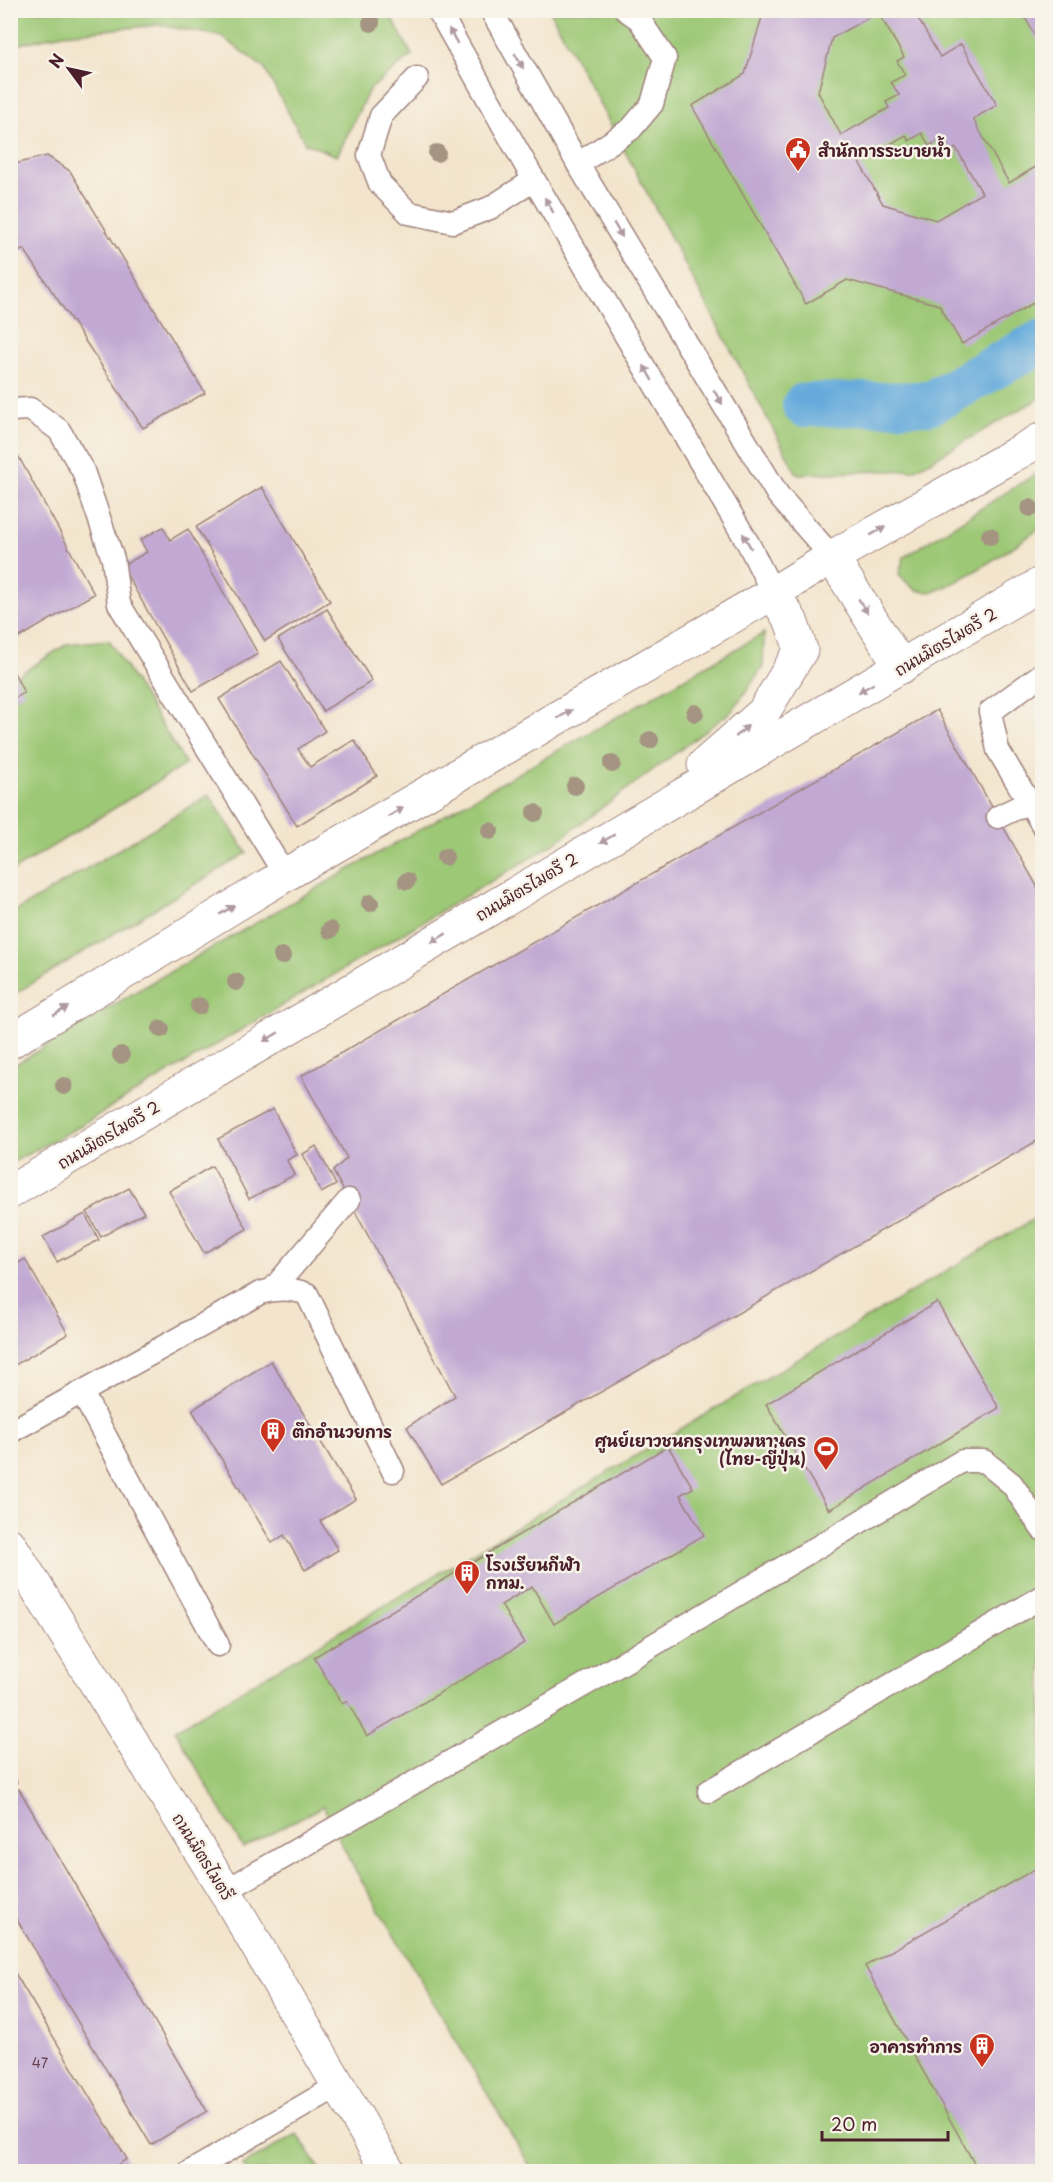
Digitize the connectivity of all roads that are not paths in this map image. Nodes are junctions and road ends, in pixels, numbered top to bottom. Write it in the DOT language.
graph roads {
  1 [pos="438,10"];
  2 [pos="491,10"];
  3 [pos="626,10"];
  4 [pos="417,78"];
  5 [pos="578,164"];
  6 [pos="534,180"];
  7 [pos="10,410"];
  8 [pos="1042,439"];
  9 [pos="832,557"];
  10 [pos="1042,583"];
  11 [pos="773,594"];
  12 [pos="902,667"];
  13 [pos="1042,675"];
  14 [pos="1029,802"];
  15 [pos="651,812"];
  16 [pos="998,817"];
  17 [pos="1042,824"];
  18 [pos="285,875"];
  19 [pos="10,1042"];
  20 [pos="10,1192"];
  21 [pos="349,1200"];
  22 [pos="273,1289"];
  23 [pos="82,1393"];
  24 [pos="10,1432"];
  25 [pos="393,1471"];
  26 [pos="1042,1529"];
  27 [pos="10,1545"];
  28 [pos="1042,1597"];
  29 [pos="218,1645"];
  30 [pos="709,1791"];
  31 [pos="225,1891"];
  32 [pos="339,2085"];
  33 [pos="190,2172"];
  34 [pos="389,2172"];
  6 -- 1 [label="lane, one-way"];
  2 -- 5 [label="lane, one-way"];
  3 -- 5 [label="lane"];
  4 -- 6 [label="lane"];
  5 -- 9 [label="lane, one-way"];
  11 -- 6 [label="lane, one-way"];
  7 -- 18 [label="lane"];
  9 -- 8 [label="street, one-way"];
  9 -- 11 [label="street"];
  9 -- 12 [label="street, one-way"];
  10 -- 12 [label="street, ถนนมิตรไมตรี 2"];
  15 -- 11 [label="street, one-way"];
  18 -- 11 [label="street, one-way"];
  12 -- 15 [label="street, ถนนมิตรไมตรี 2, one-way"];
  13 -- 14 [label="lane"];
  14 -- 16 [label="lane"];
  14 -- 17 [label="lane"];
  15 -- 20 [label="street, ถนนมิตรไมตรี 2, one-way"];
  19 -- 18 [label="street, one-way"];
  21 -- 22 [label="lane"];
  22 -- 23 [label="lane"];
  22 -- 25 [label="lane"];
  23 -- 24 [label="lane"];
  23 -- 29 [label="lane"];
  26 -- 31 [label="lane"];
  27 -- 31 [label="street, ถนนมิตรไมตรี"];
  28 -- 30 [label="lane"];
  31 -- 32 [label="street, ถนนมิตรไมตรี"];
  32 -- 33 [label="lane"];
  32 -- 34 [label="street, ถนนมิตรไมตรี"];
}
